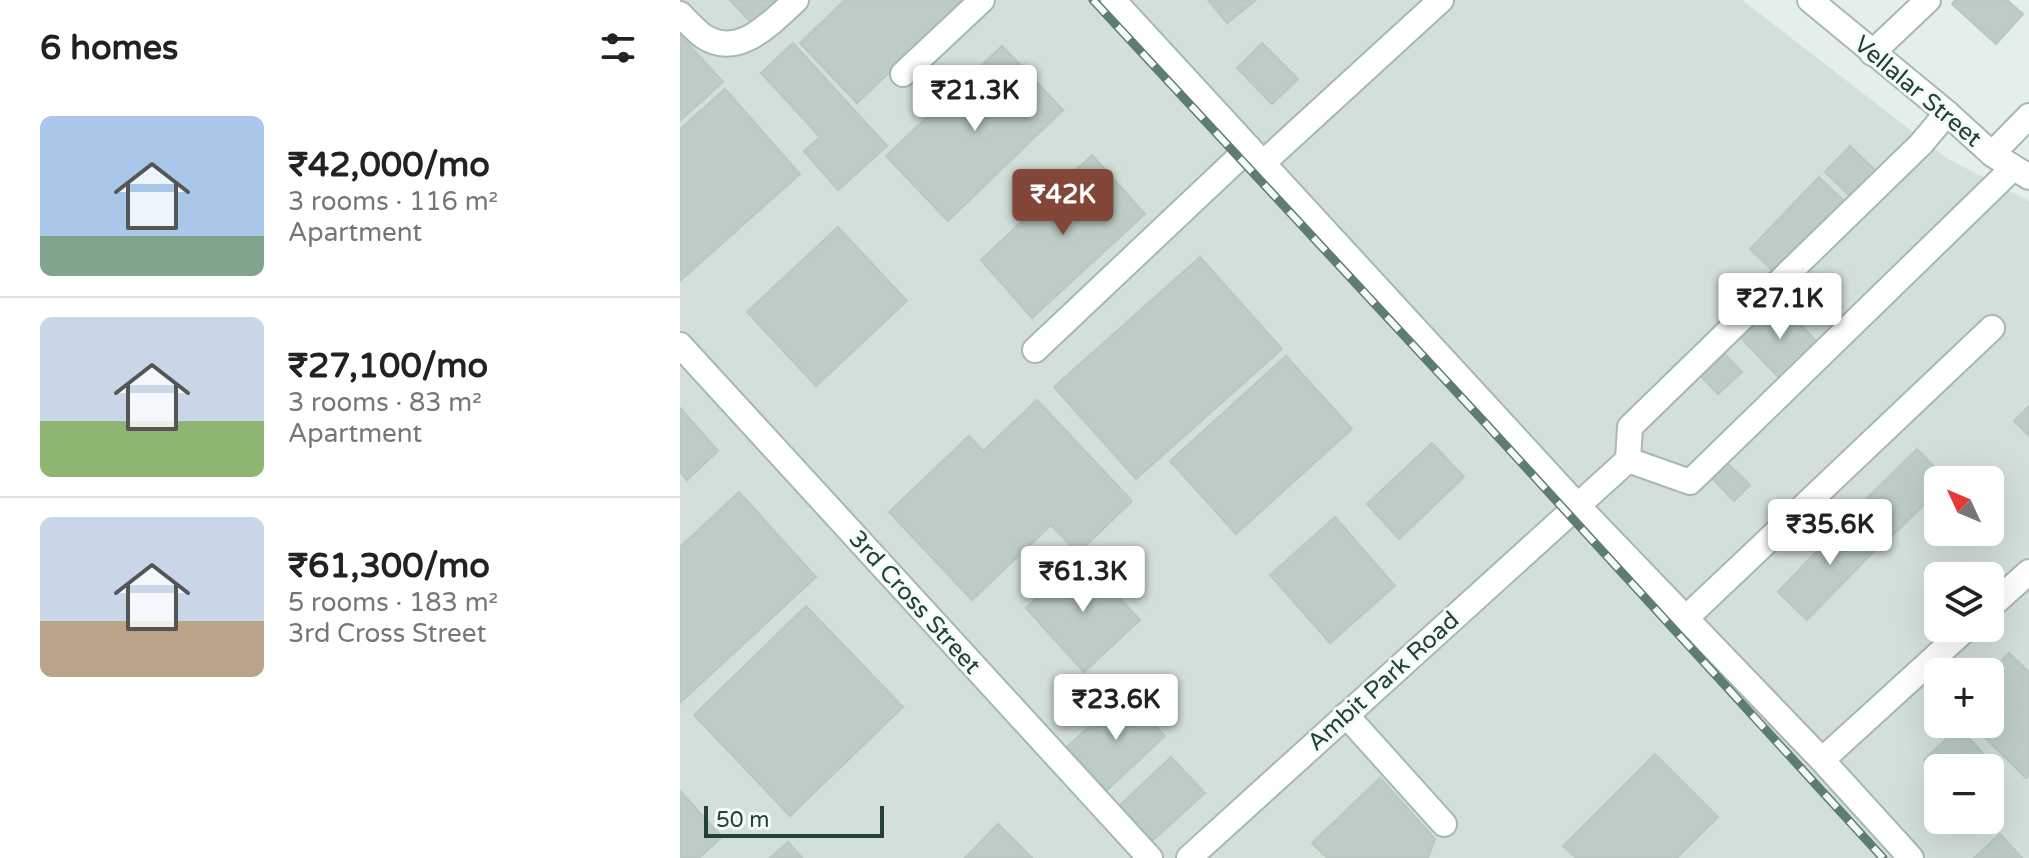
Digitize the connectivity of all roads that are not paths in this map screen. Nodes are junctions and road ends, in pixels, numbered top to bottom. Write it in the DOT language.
graph roads {
  1 [pos="796,0"];
  2 [pos="982,0"];
  3 [pos="1113,0"];
  4 [pos="1441,0"];
  5 [pos="1810,0"];
  6 [pos="1928,0"];
  7 [pos="680,14"];
  8 [pos="1872,53"];
  9 [pos="903,74"];
  10 [pos="1947,113"];
  11 [pos="2029,116"];
  12 [pos="1992,154"];
  13 [pos="1256,156"];
  14 [pos="2021,173"];
  15 [pos="1992,328"];
  16 [pos="680,345"];
  17 [pos="1035,350"];
  18 [pos="1628,460"];
  19 [pos="1577,505"];
  20 [pos="2029,572"];
  21 [pos="2004,594"];
  22 [pos="1686,618"];
  23 [pos="1952,642"];
  24 [pos="1346,715"];
  25 [pos="1822,760"];
  26 [pos="1444,824"];
  27 [pos="1150,858"];
  28 [pos="1189,858"];
  29 [pos="1911,858"];
  1 -- 7 [label="street"];
  2 -- 9 [label="street"];
  3 -- 13 [label="street"];
  4 -- 13 [label="street"];
  5 -- 8 [label="street, Vellalar Street"];
  6 -- 8 [label="street"];
  8 -- 10 [label="street, Vellalar Street"];
  10 -- 12 [label="street, Vellalar Street"];
  10 -- 18 [label="street"];
  11 -- 12 [label="street"];
  12 -- 14 [label="street, Vellalar Street"];
  13 -- 17 [label="street"];
  13 -- 19 [label="street"];
  14 -- 18 [label="street"];
  15 -- 22 [label="street"];
  16 -- 27 [label="street, 3rd Cross Street"];
  18 -- 19 [label="street, Ambit Park Road"];
  19 -- 22 [label="street"];
  19 -- 24 [label="street, Ambit Park Road"];
  20 -- 21 [label="street"];
  22 -- 25 [label="street"];
  23 -- 25 [label="street"];
  24 -- 26 [label="street"];
  24 -- 28 [label="street, Ambit Park Road"];
  25 -- 29 [label="street"];
}
